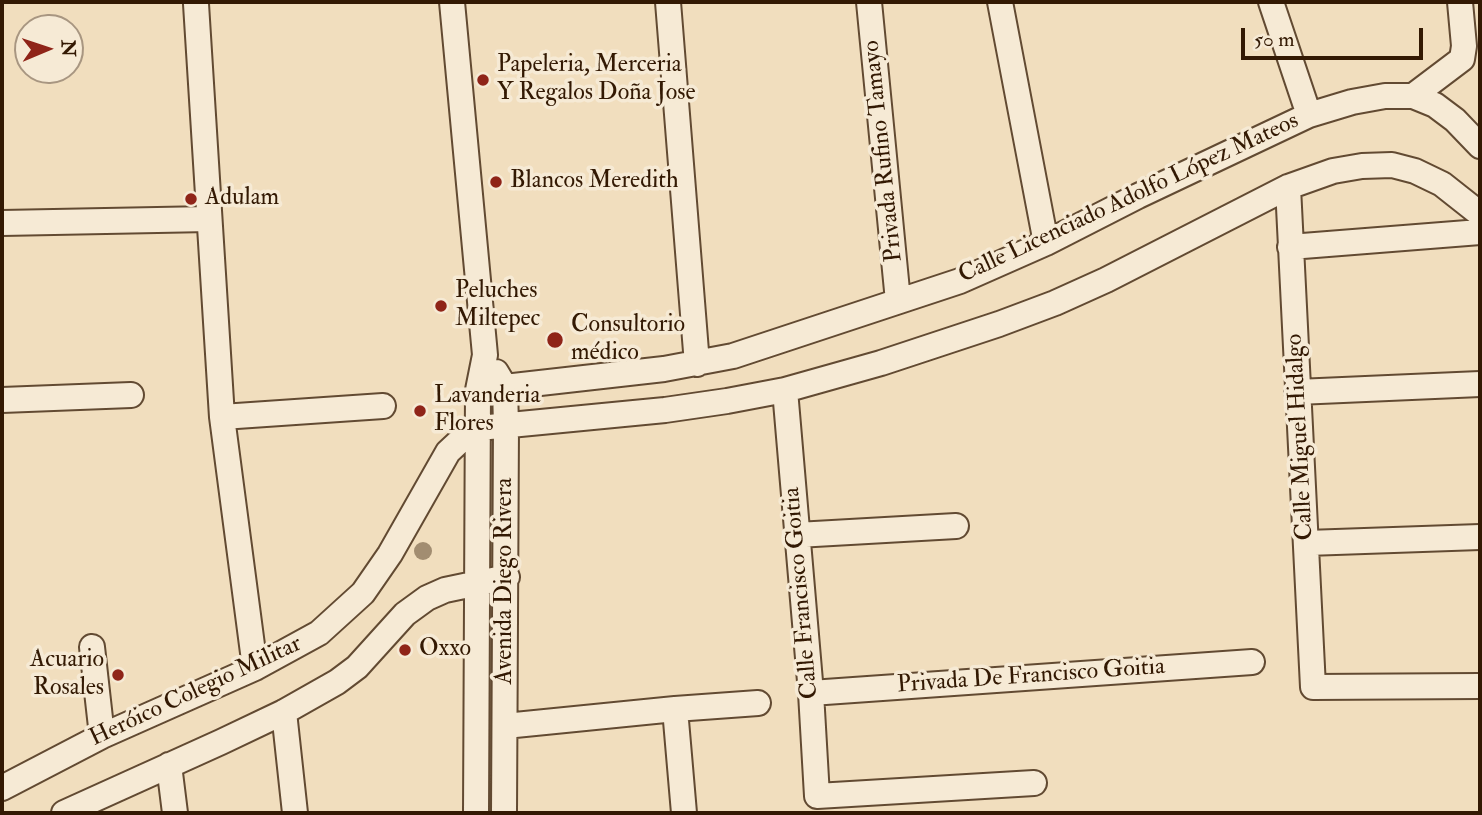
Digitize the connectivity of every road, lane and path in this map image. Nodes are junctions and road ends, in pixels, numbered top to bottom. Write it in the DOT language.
graph roads {
  1 [pos="452,2"];
  2 [pos="668,2"];
  3 [pos="869,2"];
  4 [pos="1000,2"];
  5 [pos="1271,2"];
  6 [pos="1460,2"];
  7 [pos="196,4"];
  8 [pos="1413,96"];
  9 [pos="1309,115"];
  10 [pos="1480,146"];
  11 [pos="1288,187"];
  12 [pos="1480,214"];
  13 [pos="209,219"];
  14 [pos="2,223"];
  15 [pos="1480,232"];
  16 [pos="1046,243"];
  17 [pos="1290,247"];
  18 [pos="898,301"];
  19 [pos="485,355"];
  20 [pos="697,364"];
  21 [pos="1480,384"];
  22 [pos="505,387"];
  23 [pos="478,390"];
  24 [pos="785,390"];
  25 [pos="1297,392"];
  26 [pos="131,395"];
  27 [pos="2,400"];
  28 [pos="383,406"];
  29 [pos="222,417"];
  30 [pos="506,426"];
  31 [pos="479,428"];
  32 [pos="956,526"];
  33 [pos="797,535"];
  34 [pos="1480,537"];
  35 [pos="1307,543"];
  36 [pos="506,578"];
  37 [pos="477,582"];
  38 [pos="92,647"];
  39 [pos="1252,662"];
  40 [pos="255,668"];
  41 [pos="1480,686"];
  42 [pos="811,693"];
  43 [pos="758,703"];
  44 [pos="675,709"];
  45 [pos="284,712"];
  46 [pos="505,726"];
  47 [pos="102,736"];
  48 [pos="169,765"];
  49 [pos="1034,783"];
  50 [pos="2,788"];
  51 [pos="64,813"];
  52 [pos="175,813"];
  53 [pos="295,813"];
  54 [pos="476,813"];
  55 [pos="504,813"];
  56 [pos="684,813"];
  1 -- 19 [label="street, Avenida Diego Rivera"];
  2 -- 20 [label="street"];
  3 -- 18 [label="street, Privada Rufino Tamayo"];
  4 -- 16 [label="street"];
  5 -- 9 [label="street"];
  6 -- 8 [label="street"];
  7 -- 13 [label="street"];
  8 -- 9 [label="street, Calle Licenciado Adolfo López Mateos"];
  8 -- 10 [label="street, Calle Licenciado Adolfo López Mateos"];
  9 -- 16 [label="street, Calle Licenciado Adolfo López Mateos"];
  11 -- 12 [label="street"];
  11 -- 17 [label="street, Calle Miguel Hidalgo"];
  11 -- 24 [label="street"];
  13 -- 14 [label="street"];
  13 -- 29 [label="street"];
  15 -- 17 [label="street"];
  16 -- 18 [label="street, Calle Licenciado Adolfo López Mateos"];
  17 -- 25 [label="street, Calle Miguel Hidalgo"];
  18 -- 20 [label="street, Calle Licenciado Adolfo López Mateos"];
  19 -- 22 [label="street, Avenida Diego Rivera"];
  19 -- 23 [label="street, Avenida Diego Rivera"];
  20 -- 22 [label="street, Calle Licenciado Adolfo López Mateos"];
  21 -- 25 [label="street"];
  22 -- 23 [label="street, Calle Licenciado Adolfo López Mateos"];
  22 -- 30 [label="street, Avenida Diego Rivera"];
  23 -- 31 [label="street, Avenida Diego Rivera"];
  24 -- 30 [label="street"];
  24 -- 33 [label="street, Calle Francisco Goitia"];
  25 -- 35 [label="street, Calle Miguel Hidalgo"];
  26 -- 27 [label="street"];
  28 -- 29 [label="street"];
  29 -- 40 [label="street"];
  30 -- 31 [label="street"];
  30 -- 36 [label="street, Avenida Diego Rivera"];
  31 -- 37 [label="street, Avenida Diego Rivera"];
  31 -- 40 [label="street, Heróico Colegio Militar"];
  32 -- 33 [label="street"];
  33 -- 42 [label="street, Calle Francisco Goitia"];
  34 -- 35 [label="street"];
  35 -- 41 [label="street, Calle Miguel Hidalgo"];
  36 -- 37 [label="street"];
  36 -- 46 [label="street, Avenida Diego Rivera"];
  37 -- 45 [label="street"];
  37 -- 54 [label="street, Avenida Diego Rivera"];
  38 -- 47 [label="street"];
  39 -- 42 [label="street, Privada De Francisco Goitia"];
  40 -- 47 [label="street, Heróico Colegio Militar"];
  42 -- 49 [label="street, Calle Francisco Goitia"];
  43 -- 44 [label="street"];
  44 -- 46 [label="street"];
  44 -- 56 [label="street"];
  45 -- 48 [label="street"];
  45 -- 53 [label="street"];
  46 -- 55 [label="street, Avenida Diego Rivera"];
  47 -- 50 [label="street, Heróico Colegio Militar"];
  48 -- 51 [label="street"];
  48 -- 52 [label="street"];
}
